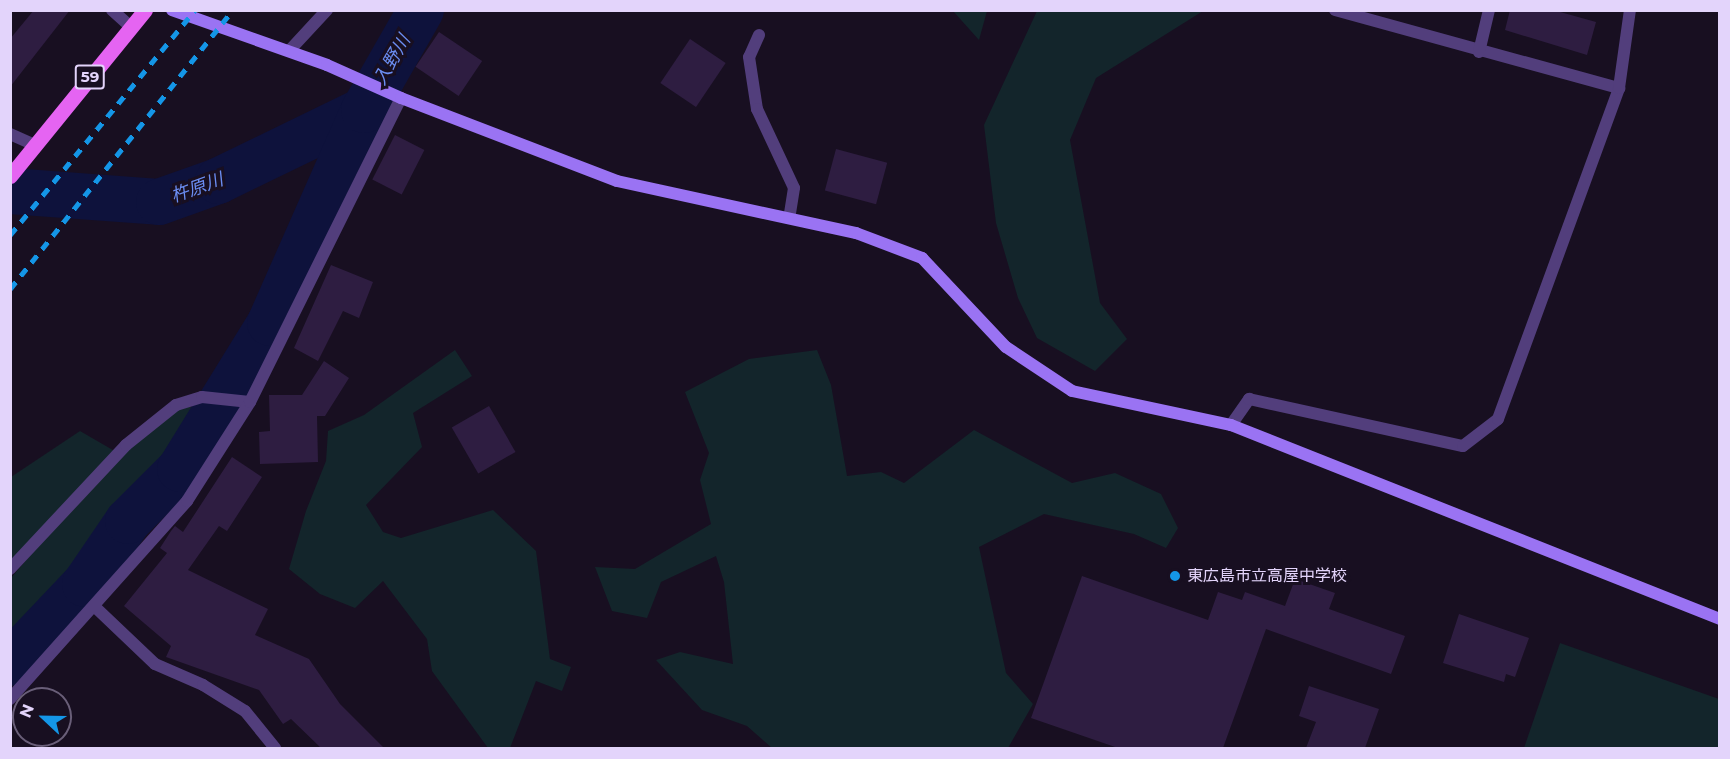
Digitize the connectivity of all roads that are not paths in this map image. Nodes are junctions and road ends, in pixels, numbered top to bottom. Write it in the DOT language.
graph roads {
  1 [pos="112,10"];
  2 [pos="145,10"];
  3 [pos="172,10"];
  4 [pos="327,10"];
  5 [pos="1335,10"];
  6 [pos="1490,10"];
  7 [pos="1630,10"];
  8 [pos="131,27"];
  9 [pos="759,35"];
  10 [pos="289,51"];
  11 [pos="1479,52"];
  12 [pos="1619,88"];
  13 [pos="401,98"];
  14 [pos="10,134"];
  15 [pos="35,145"];
  16 [pos="10,176"];
  17 [pos="789,218"];
  18 [pos="246,402"];
  19 [pos="1231,425"];
  20 [pos="10,569"];
  21 [pos="94,606"];
  22 [pos="1719,619"];
  23 [pos="10,699"];
  24 [pos="275,748"];
  1 -- 8 [label="street"];
  2 -- 8 [label="main road, 59"];
  3 -- 10 [label="street"];
  4 -- 10 [label="street"];
  5 -- 11 [label="street"];
  6 -- 11 [label="street"];
  7 -- 12 [label="street"];
  8 -- 15 [label="main road, 59"];
  9 -- 17 [label="street"];
  10 -- 13 [label="street"];
  11 -- 12 [label="street"];
  12 -- 19 [label="street"];
  13 -- 17 [label="street"];
  13 -- 18 [label="street"];
  14 -- 15 [label="street"];
  15 -- 16 [label="main road, 59"];
  17 -- 19 [label="street"];
  18 -- 20 [label="street"];
  18 -- 21 [label="street"];
  19 -- 22 [label="street"];
  21 -- 23 [label="street"];
  21 -- 24 [label="street"];
}
